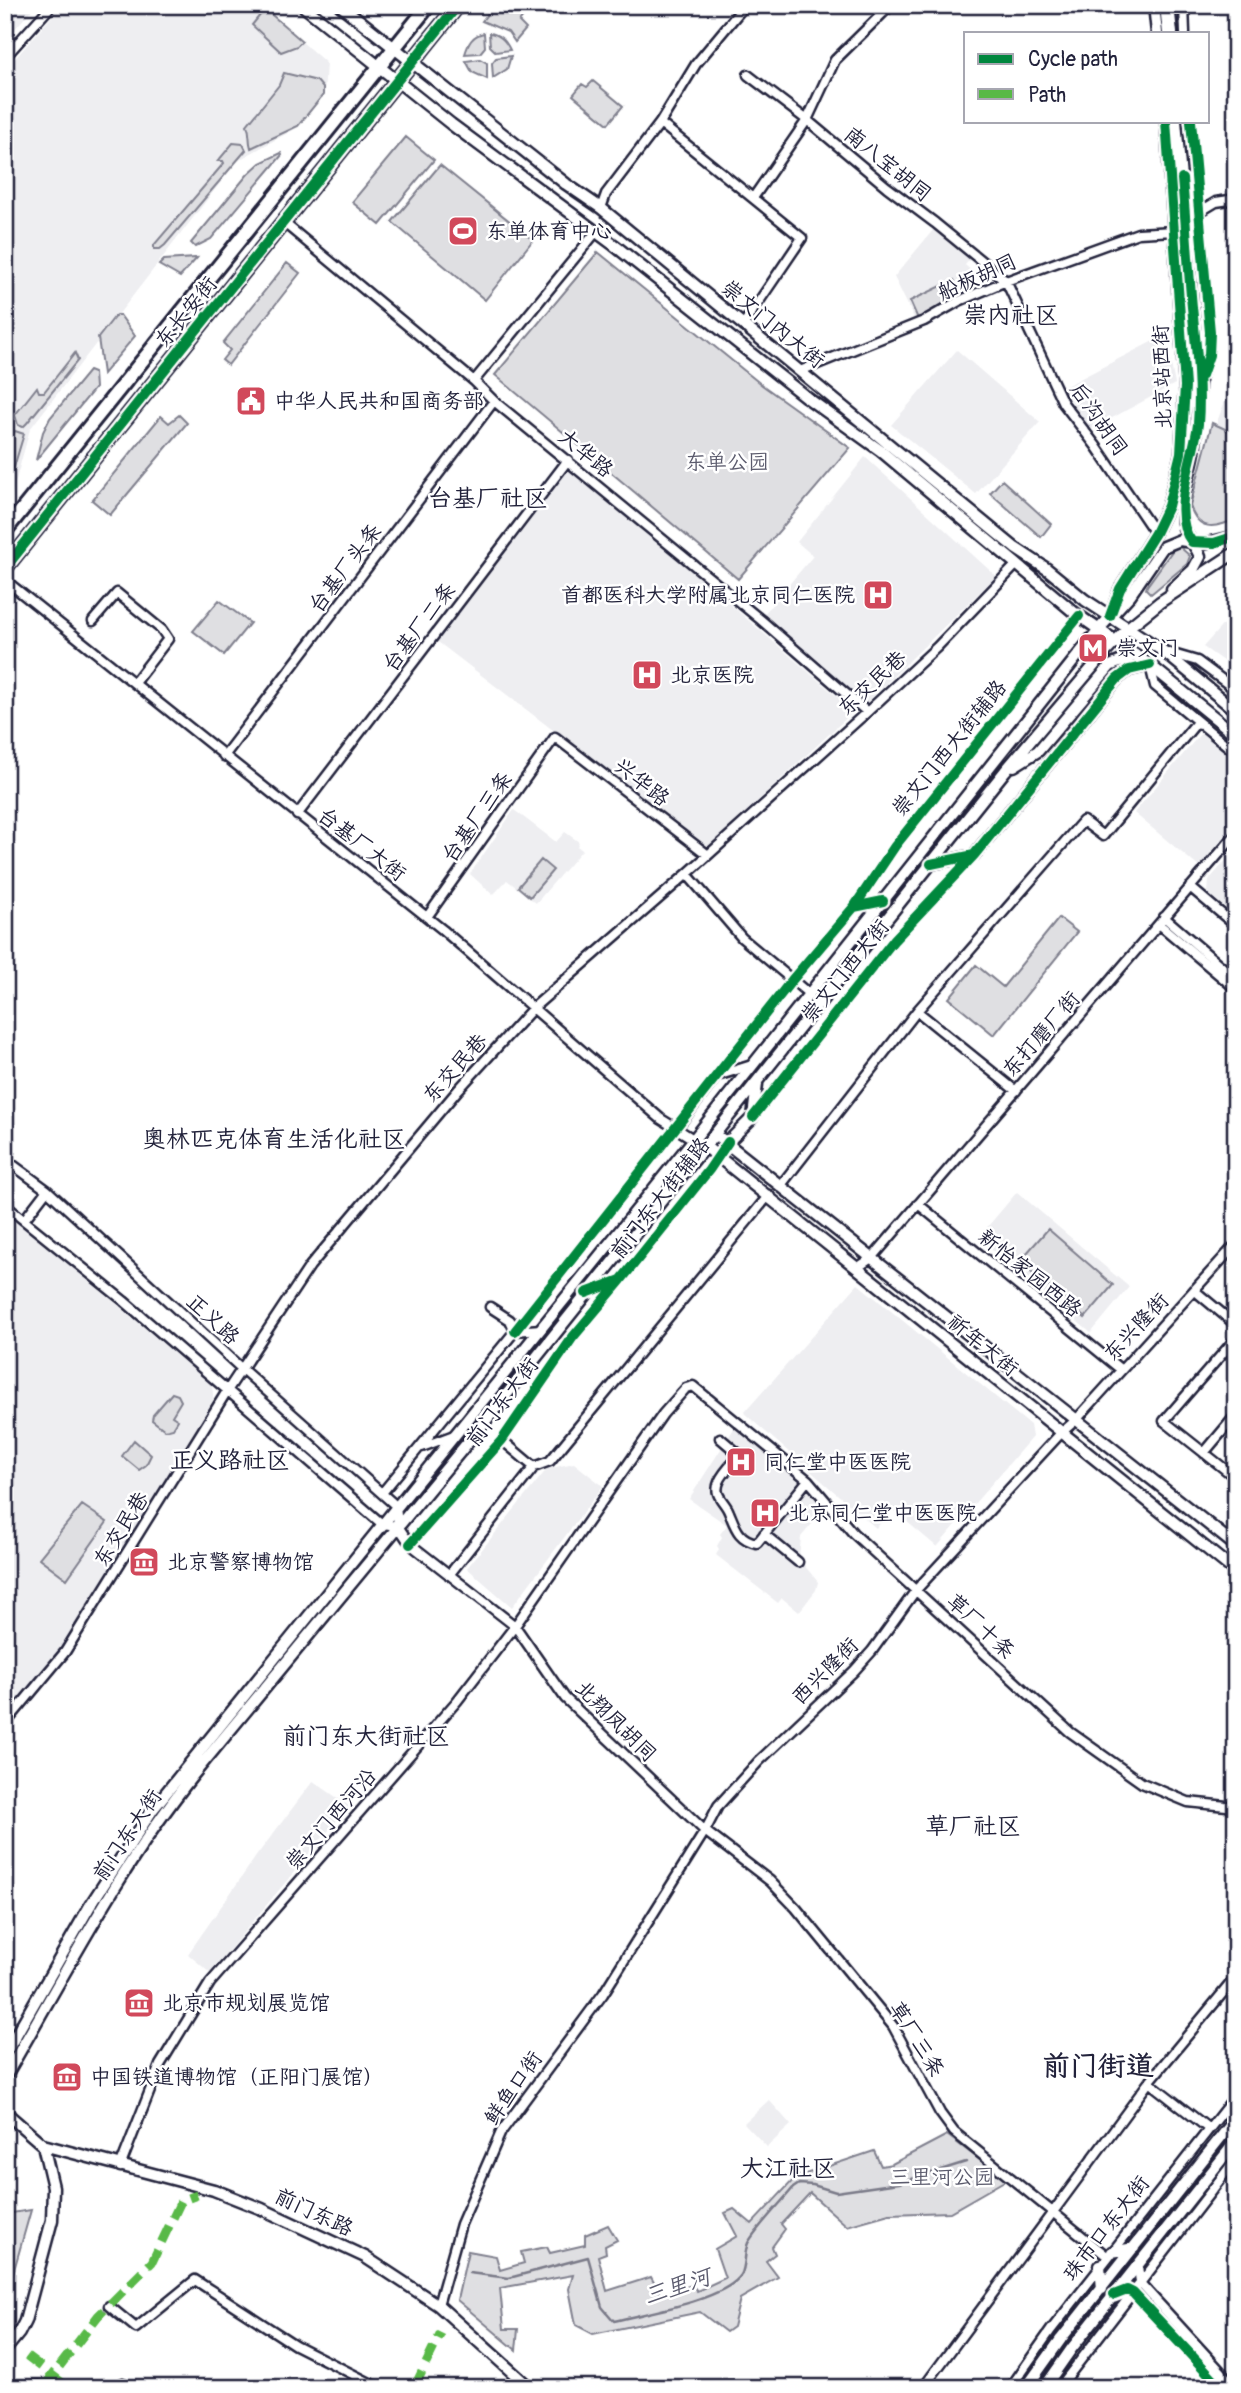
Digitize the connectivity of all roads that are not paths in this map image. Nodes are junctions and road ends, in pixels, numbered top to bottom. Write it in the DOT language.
graph roads {
  1 [pos="52,5"];
  2 [pos="302,5"];
  3 [pos="340,5"];
  4 [pos="429,5"];
  5 [pos="458,5"];
  6 [pos="745,5"];
  7 [pos="891,5"];
  8 [pos="1154,5"];
  9 [pos="1165,5"];
  10 [pos="1170,5"];
  11 [pos="1184,5"];
  12 [pos="1157,32"];
  13 [pos="1170,32"];
  14 [pos="1170,32"];
  15 [pos="1185,32"];
  16 [pos="394,48"];
  17 [pos="5,57"];
  18 [pos="411,62"];
  19 [pos="379,66"];
  20 [pos="748,75"];
  21 [pos="396,80"];
  22 [pos="807,120"];
  23 [pos="1166,122"];
  24 [pos="1176,122"];
  25 [pos="1191,122"];
  26 [pos="660,123"];
  27 [pos="753,198"];
  28 [pos="1236,199"];
  29 [pos="601,208"];
  30 [pos="1199,212"];
  31 [pos="1186,220"];
  32 [pos="283,222"];
  33 [pos="1174,231"];
  34 [pos="596,232"];
  35 [pos="1006,281"];
  36 [pos="743,325"];
  37 [pos="800,371"];
  38 [pos="474,381"];
  39 [pos="1199,385"];
  40 [pos="494,401"];
  41 [pos="568,460"];
  42 [pos="5,531"];
  43 [pos="1155,533"];
  44 [pos="1236,536"];
  45 [pos="1192,542"];
  46 [pos="1236,552"];
  47 [pos="1016,565"];
  48 [pos="5,568"];
  49 [pos="5,580"];
  50 [pos="1160,602"];
  51 [pos="1110,616"];
  52 [pos="93,621"];
  53 [pos="1129,627"];
  54 [pos="1099,629"];
  55 [pos="1116,640"];
  56 [pos="1163,651"];
  57 [pos="1136,654"];
  58 [pos="1150,665"];
  59 [pos="134,683"];
  60 [pos="1236,690"];
  61 [pos="1236,711"];
  62 [pos="867,712"];
  63 [pos="1196,722"];
  64 [pos="1236,735"];
  65 [pos="555,737"];
  66 [pos="1236,754"];
  67 [pos="224,756"];
  68 [pos="1005,771"];
  69 [pos="297,815"];
  70 [pos="1236,834"];
  71 [pos="708,855"];
  72 [pos="931,864"];
  73 [pos="687,874"];
  74 [pos="1190,887"];
  75 [pos="883,901"];
  76 [pos="427,918"];
  77 [pos="1161,921"];
  78 [pos="1236,926"];
  79 [pos="1236,979"];
  80 [pos="792,980"];
  81 [pos="1236,989"];
  82 [pos="808,994"];
  83 [pos="533,1008"];
  84 [pos="917,1011"];
  85 [pos="752,1065"];
  86 [pos="717,1076"];
  87 [pos="757,1082"];
  88 [pos="1016,1091"];
  89 [pos="676,1129"];
  90 [pos="715,1134"];
  91 [pos="694,1139"];
  92 [pos="728,1142"];
  93 [pos="706,1147"];
  94 [pos="719,1155"];
  95 [pos="5,1159"];
  96 [pos="781,1185"];
  97 [pos="47,1190"];
  98 [pos="769,1195"];
  99 [pos="918,1204"];
  100 [pos="5,1205"];
  101 [pos="24,1220"];
  102 [pos="1236,1244"];
  103 [pos="873,1258"];
  104 [pos="857,1268"];
  105 [pos="1194,1290"];
  106 [pos="586,1293"];
  107 [pos="490,1307"];
  108 [pos="1236,1325"];
  109 [pos="541,1329"];
  110 [pos="516,1331"];
  111 [pos="1236,1338"];
  112 [pos="1120,1369"];
  113 [pos="243,1370"];
  114 [pos="227,1391"];
  115 [pos="1236,1415"];
  116 [pos="733,1418"];
  117 [pos="1076,1420"];
  118 [pos="1061,1433"];
  119 [pos="454,1435"];
  120 [pos="720,1438"];
  121 [pos="502,1440"];
  122 [pos="422,1447"];
  123 [pos="1203,1453"];
  124 [pos="534,1467"];
  125 [pos="1236,1479"];
  126 [pos="808,1480"];
  127 [pos="382,1493"];
  128 [pos="396,1506"];
  129 [pos="382,1524"];
  130 [pos="398,1526"];
  131 [pos="764,1534"];
  132 [pos="1236,1546"];
  133 [pos="798,1562"];
  134 [pos="1236,1572"];
  135 [pos="450,1575"];
  136 [pos="916,1590"];
  137 [pos="515,1626"];
  138 [pos="5,1724"];
  139 [pos="1236,1807"];
  140 [pos="705,1830"];
  141 [pos="633,1947"];
  142 [pos="1236,1977"];
  143 [pos="5,2053"];
  144 [pos="5,2077"];
  145 [pos="1149,2082"];
  146 [pos="1236,2095"];
  147 [pos="5,2112"];
  148 [pos="1236,2118"];
  149 [pos="1209,2129"];
  150 [pos="1236,2141"];
  151 [pos="43,2145"];
  152 [pos="1236,2159"];
  153 [pos="120,2167"];
  154 [pos="1052,2212"];
  155 [pos="1133,2248"];
  156 [pos="1110,2255"];
  157 [pos="1138,2265"];
  158 [pos="1100,2266"];
  159 [pos="1140,2283"];
  160 [pos="1102,2289"];
  161 [pos="1133,2293"];
  162 [pos="1114,2295"];
  163 [pos="438,2305"];
  164 [pos="109,2306"];
  165 [pos="5,2350"];
  166 [pos="380,2388"];
  167 [pos="530,2388"];
  168 [pos="923,2388"];
  169 [pos="1010,2388"];
  170 [pos="1026,2388"];
  171 [pos="1044,2388"];
  172 [pos="1059,2388"];
  173 [pos="1222,2388"];
  174 [pos="1236,2388"];
  1 -- 17 [label="street"];
  2 -- 19 [label="main road, 崇文门内大街"];
  3 -- 16 [label="main road, 崇文门内大街"];
  4 -- 16 [label="highway, 东长安街"];
  5 -- 18 [label="highway, 东长安街"];
  6 -- 26 [label="street"];
  7 -- 22 [label="street"];
  8 -- 12 [label="main road"];
  9 -- 13 [label="main road"];
  10 -- 14 [label="street"];
  11 -- 15 [label="street"];
  16 -- 18 [label="main road, 崇文门内大街"];
  16 -- 19 [label="highway, 东长安街"];
  18 -- 21 [label="highway, 东长安街"];
  18 -- 29 [label="main road, 崇文门内大街"];
  19 -- 21 [label="main road, 崇文门内大街"];
  19 -- 42 [label="highway, 东长安街"];
  20 -- 22 [label="street, 南八宝胡同"];
  21 -- 32 [label="highway, 东长安街"];
  21 -- 34 [label="main road, 崇文门内大街"];
  22 -- 27 [label="street"];
  22 -- 35 [label="street, 南八宝胡同"];
  23 -- 33 [label="main road, 北京站西街"];
  24 -- 31 [label="main road, 北京站西街"];
  25 -- 30 [label="street"];
  26 -- 27 [label="street"];
  26 -- 29 [label="street"];
  27 -- 36 [label="street"];
  28 -- 30 [label="street"];
  29 -- 36 [label="main road, 崇文门内大街"];
  30 -- 31 [label="street"];
  30 -- 39 [label="street"];
  31 -- 39 [label="main road, 北京站西街"];
  32 -- 38 [label="street, 大华路"];
  32 -- 48 [label="highway, 东长安街"];
  33 -- 35 [label="street, 船板胡同"];
  33 -- 43 [label="main road, 北京站西街"];
  34 -- 38 [label="street"];
  34 -- 47 [label="main road, 崇文门内大街"];
  35 -- 37 [label="street, 船板胡同"];
  35 -- 43 [label="street, 后沟胡同"];
  36 -- 37 [label="main road, 崇文门内大街"];
  37 -- 51 [label="main road, 崇文门内大街"];
  38 -- 40 [label="street, 大华路"];
  39 -- 45 [label="main road, 北京站西街"];
  40 -- 41 [label="street, 大华路"];
  40 -- 67 [label="street, 台基厂头条"];
  41 -- 62 [label="street, 大华路"];
  41 -- 69 [label="street, 台基厂二条"];
  43 -- 51 [label="main road, 北京站西街"];
  44 -- 45 [label="main road"];
  45 -- 50 [label="main road, 北京站西街"];
  45 -- 51 [label="main road"];
  46 -- 50 [label="main road"];
  47 -- 54 [label="main road, 崇文门内大街"];
  47 -- 62 [label="street, 东交民巷"];
  49 -- 59 [label="street, 台基厂大街"];
  50 -- 53 [label="main road, 崇文门西大街"];
  51 -- 53 [label="main road, 崇文门内大街"];
  51 -- 54 [label="main road, 崇文门西大街"];
  52 -- 59 [label="street"];
  53 -- 55 [label="main road, 崇文门西大街"];
  53 -- 56 [label="main road, 崇文门内大街"];
  54 -- 55 [label="main road, 崇文门内大街"];
  54 -- 75 [label="main road, 崇文门西大街"];
  55 -- 57 [label="main road, 崇文门内大街"];
  55 -- 68 [label="main road, 崇文门西大街"];
  56 -- 60 [label="street"];
  56 -- 61 [label="main road, 崇文门内大街"];
  57 -- 58 [label="main road, 崇文门内大街"];
  57 -- 68 [label="main road"];
  58 -- 63 [label="street"];
  58 -- 64 [label="main road, 崇文门内大街"];
  58 -- 72 [label="main road"];
  59 -- 67 [label="street, 台基厂大街"];
  62 -- 71 [label="street, 东交民巷"];
  63 -- 66 [label="street"];
  63 -- 84 [label="street"];
  65 -- 71 [label="street, 兴华路"];
  65 -- 76 [label="street, 台基厂三条"];
  67 -- 69 [label="street, 台基厂大街"];
  68 -- 72 [label="main road, 崇文门西大街"];
  69 -- 76 [label="street, 台基厂大街"];
  70 -- 74 [label="street, 东打磨厂街"];
  71 -- 73 [label="street, 东交民巷"];
  72 -- 87 [label="main road, 崇文门西大街"];
  73 -- 80 [label="street"];
  73 -- 83 [label="street, 东交民巷"];
  74 -- 77 [label="street, 东打磨厂街"];
  74 -- 78 [label="street"];
  75 -- 80 [label="street"];
  75 -- 82 [label="main road, 崇文门西大街"];
  76 -- 83 [label="street, 台基厂大街"];
  77 -- 79 [label="street"];
  77 -- 81 [label="street"];
  77 -- 88 [label="street, 东打磨厂街"];
  80 -- 82 [label="street"];
  80 -- 86 [label="street"];
  82 -- 85 [label="main road, 崇文门西大街"];
  83 -- 89 [label="street, 台基厂大街"];
  83 -- 113 [label="street, 东交民巷"];
  84 -- 88 [label="street"];
  84 -- 96 [label="street"];
  85 -- 86 [label="street"];
  85 -- 91 [label="main road, 崇文门西大街"];
  86 -- 89 [label="street"];
  87 -- 90 [label="main road, 崇文门西大街"];
  87 -- 92 [label="main road"];
  88 -- 99 [label="street, 东打磨厂街"];
  89 -- 91 [label="street, 台基厂大街"];
  90 -- 91 [label="street"];
  90 -- 92 [label="main road, 祈年大街"];
  90 -- 93 [label="main road, 崇文门西大街"];
  91 -- 93 [label="street, 台基厂大街"];
  91 -- 109 [label="main road, 前门东大街"];
  92 -- 94 [label="street, 前门东大街辅路"];
  92 -- 96 [label="main road, 祈年大街"];
  93 -- 94 [label="main road, 祈年大街"];
  93 -- 106 [label="main road, 前门东大街"];
  94 -- 98 [label="main road, 祈年大街"];
  94 -- 106 [label="street, 前门东大街辅路"];
  95 -- 97 [label="street, 正义路"];
  96 -- 103 [label="main road, 祈年大街"];
  97 -- 101 [label="street"];
  97 -- 113 [label="street, 正义路"];
  98 -- 104 [label="main road, 祈年大街"];
  98 -- 124 [label="street"];
  99 -- 103 [label="street, 东打磨厂街"];
  99 -- 112 [label="street, 新怡家园西路"];
  100 -- 101 [label="street, 正义路"];
  101 -- 114 [label="street, 正义路"];
  102 -- 105 [label="street, 东兴隆街"];
  103 -- 104 [label="street, 东打磨厂街"];
  103 -- 117 [label="main road, 祈年大街"];
  104 -- 118 [label="main road, 祈年大街"];
  105 -- 108 [label="street"];
  105 -- 112 [label="street, 东兴隆街"];
  106 -- 130 [label="main road, 前门东大街"];
  107 -- 110 [label="street"];
  109 -- 110 [label="street"];
  109 -- 119 [label="main road, 前门东大街"];
  110 -- 122 [label="street"];
  111 -- 123 [label="street"];
  112 -- 117 [label="street, 东兴隆街"];
  113 -- 114 [label="street, 东交民巷"];
  113 -- 127 [label="street, 正义路"];
  114 -- 129 [label="street, 正义路"];
  114 -- 138 [label="street, 东交民巷"];
  115 -- 123 [label="street"];
  116 -- 126 [label="street, 草厂十条"];
  116 -- 137 [label="street, 崇文门西河沿"];
  117 -- 118 [label="street, 东兴隆街"];
  117 -- 132 [label="main road, 祈年大街"];
  118 -- 134 [label="main road, 祈年大街"];
  118 -- 136 [label="street, 西兴隆街"];
  119 -- 122 [label="street"];
  119 -- 128 [label="main road, 前门东大街"];
  120 -- 131 [label="street"];
  121 -- 124 [label="street"];
  122 -- 127 [label="street"];
  123 -- 125 [label="street"];
  124 -- 135 [label="street"];
  126 -- 131 [label="street"];
  126 -- 136 [label="street, 草厂十条"];
  127 -- 128 [label="street, 正义路"];
  128 -- 129 [label="main road, 前门东大街"];
  128 -- 130 [label="street"];
  129 -- 130 [label="street"];
  129 -- 143 [label="main road, 前门东大街"];
  130 -- 135 [label="street, 北翔凤胡同"];
  130 -- 144 [label="main road, 前门东大街"];
  131 -- 133 [label="street"];
  135 -- 137 [label="street, 北翔凤胡同"];
  136 -- 139 [label="street, 草厂十条"];
  136 -- 140 [label="street, 西兴隆街"];
  137 -- 140 [label="street, 北翔凤胡同"];
  137 -- 153 [label="street, 崇文门西河沿"];
  140 -- 141 [label="street, 西兴隆街"];
  140 -- 154 [label="street, 草厂三条"];
  141 -- 163 [label="street, 鲜鱼口街"];
  142 -- 145 [label="street"];
  145 -- 149 [label="street"];
  145 -- 154 [label="street"];
  146 -- 149 [label="street, 珠市口东大街"];
  147 -- 151 [label="main road"];
  148 -- 155 [label="main road, 珠市口东大街"];
  149 -- 156 [label="street, 珠市口东大街"];
  150 -- 157 [label="main road"];
  151 -- 153 [label="main road, 前门东路"];
  151 -- 165 [label="main road"];
  152 -- 159 [label="street"];
  153 -- 163 [label="main road, 前门东路"];
  154 -- 156 [label="street, 草厂三条"];
  154 -- 168 [label="street"];
  155 -- 156 [label="main road"];
  155 -- 160 [label="main road, 珠市口东大街"];
  156 -- 158 [label="street, 珠市口东大街"];
  157 -- 159 [label="street"];
  157 -- 162 [label="main road"];
  158 -- 160 [label="main road"];
  158 -- 169 [label="street, 珠市口东大街"];
  159 -- 161 [label="street"];
  159 -- 174 [label="street"];
  160 -- 170 [label="main road, 珠市口东大街"];
  161 -- 162 [label="street"];
  161 -- 172 [label="street"];
  161 -- 173 [label="street"];
  162 -- 171 [label="main road"];
  163 -- 167 [label="main road, 前门东路"];
  164 -- 166 [label="street"];
}
